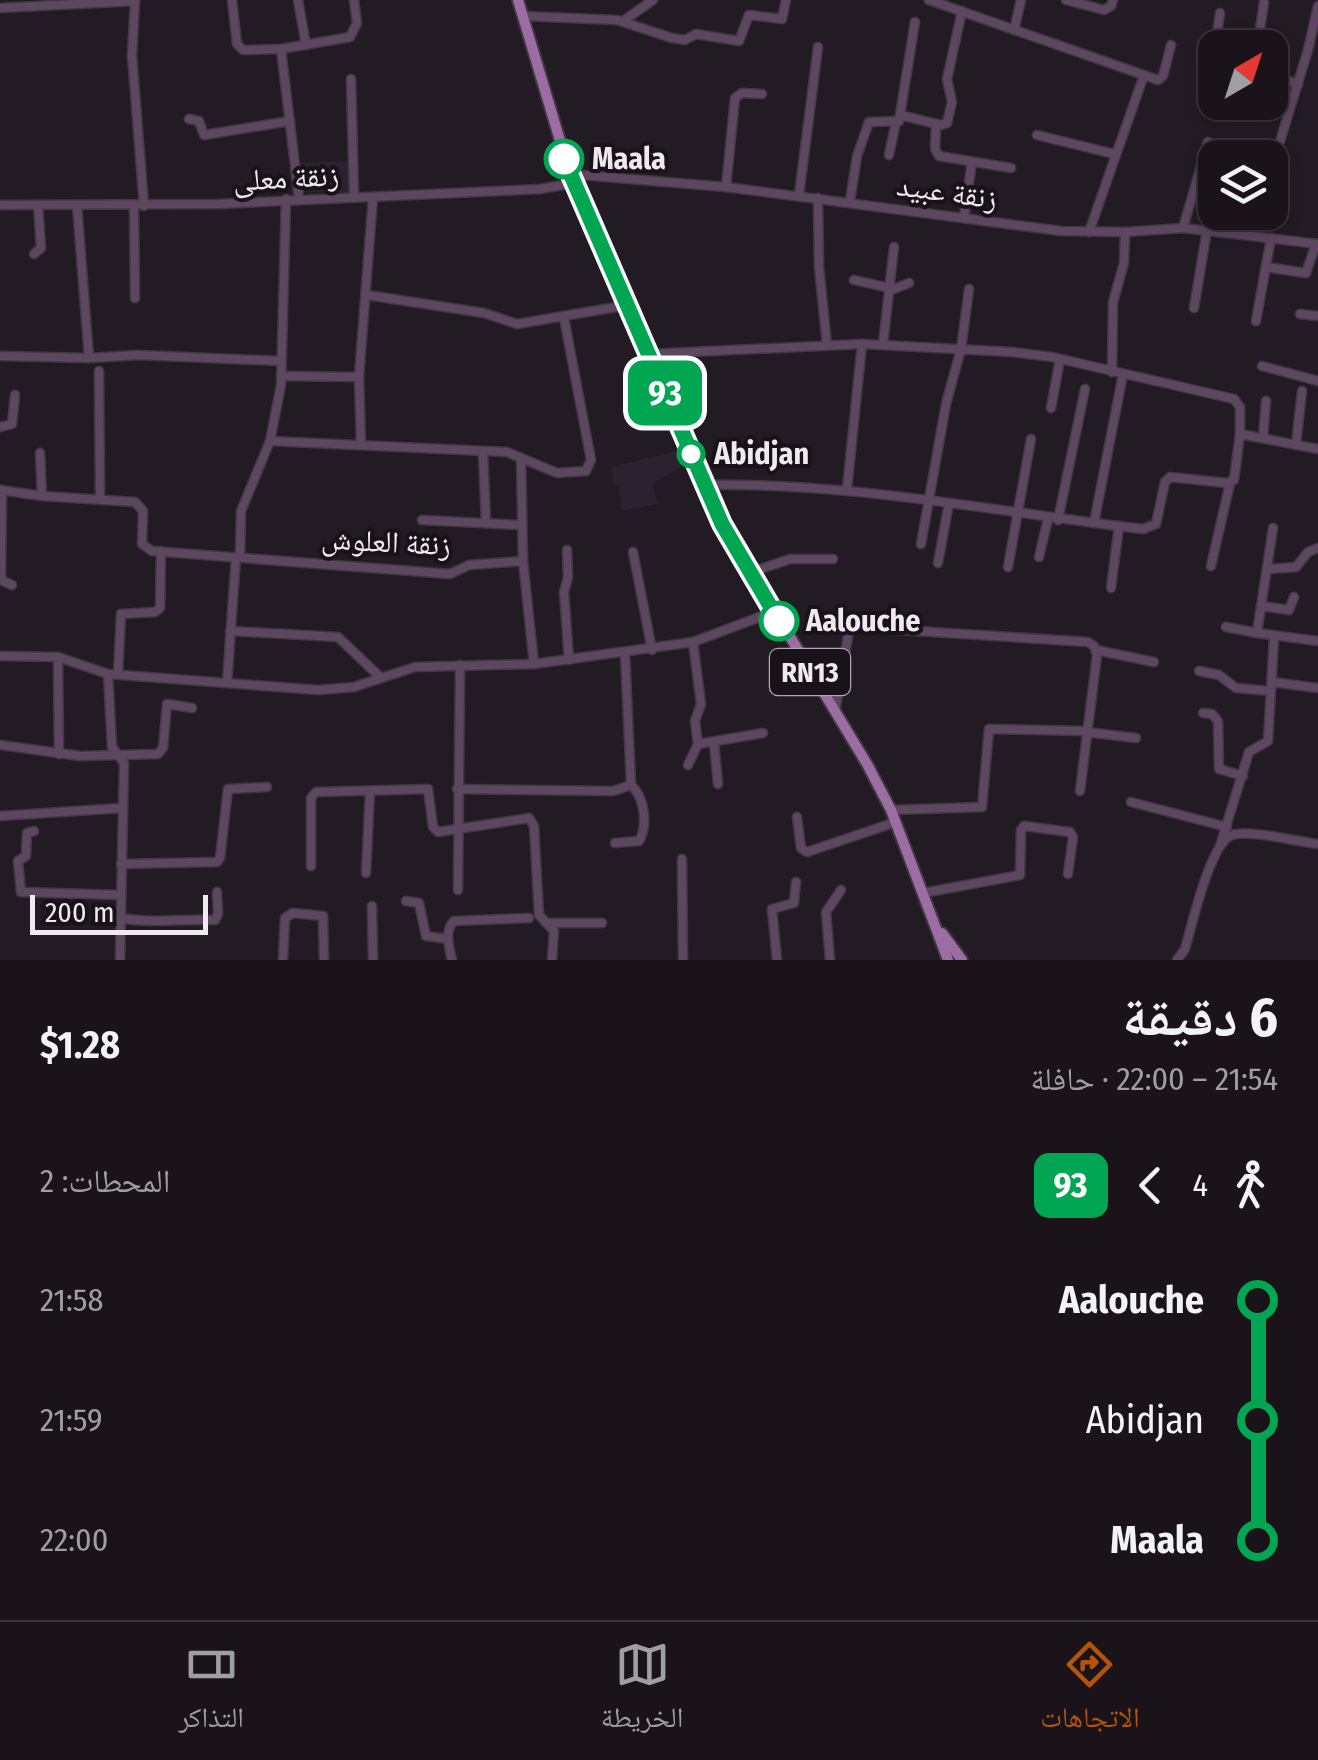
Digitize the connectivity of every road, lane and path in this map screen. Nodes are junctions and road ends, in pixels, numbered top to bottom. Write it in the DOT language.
graph roads {
  1 [pos="135,0"];
  2 [pos="232,0"];
  3 [pos="298,0"];
  4 [pos="354,0"];
  5 [pos="518,0"];
  6 [pos="653,0"];
  7 [pos="786,0"];
  8 [pos="929,0"];
  9 [pos="1020,0"];
  10 [pos="1066,0"];
  11 [pos="1113,0"];
  12 [pos="44,2"];
  13 [pos="1264,3"];
  14 [pos="1318,6"];
  15 [pos="0,8"];
  16 [pos="962,11"];
  17 [pos="1220,13"];
  18 [pos="522,16"];
  19 [pos="623,21"];
  20 [pos="914,22"];
  21 [pos="1014,30"];
  22 [pos="1218,30"];
  23 [pos="1259,30"];
  24 [pos="306,45"];
  25 [pos="1171,45"];
  26 [pos="818,46"];
  27 [pos="281,49"];
  28 [pos="1313,51"];
  29 [pos="1144,75"];
  30 [pos="351,79"];
  31 [pos="1288,80"];
  32 [pos="1298,84"];
  33 [pos="762,94"];
  34 [pos="188,119"];
  35 [pos="898,119"];
  36 [pos="290,122"];
  37 [pos="936,124"];
  38 [pos="1037,135"];
  39 [pos="1281,140"];
  40 [pos="1114,154"];
  41 [pos="889,155"];
  42 [pos="972,162"];
  43 [pos="1011,168"];
  44 [pos="1198,175"];
  45 [pos="572,179"];
  46 [pos="726,186"];
  47 [pos="799,195"];
  48 [pos="354,197"];
  49 [pos="374,197"];
  50 [pos="818,198"];
  51 [pos="286,199"];
  52 [pos="299,199"];
  53 [pos="850,202"];
  54 [pos="38,204"];
  55 [pos="0,205"];
  56 [pos="77,205"];
  57 [pos="139,206"];
  58 [pos="964,216"];
  59 [pos="1182,228"];
  60 [pos="1198,229"];
  61 [pos="1207,230"];
  62 [pos="1233,230"];
  63 [pos="1088,232"];
  64 [pos="1125,232"];
  65 [pos="1232,233"];
  66 [pos="1271,238"];
  67 [pos="1317,244"];
  68 [pos="894,246"];
  69 [pos="34,254"];
  70 [pos="1266,267"];
  71 [pos="854,280"];
  72 [pos="910,283"];
  73 [pos="889,289"];
  74 [pos="969,289"];
  75 [pos="367,295"];
  76 [pos="136,298"];
  77 [pos="628,305"];
  78 [pos="1194,308"];
  79 [pos="1300,314"];
  80 [pos="1318,316"];
  81 [pos="564,318"];
  82 [pos="1256,322"];
  83 [pos="862,344"];
  84 [pos="883,344"];
  85 [pos="826,345"];
  86 [pos="961,349"];
  87 [pos="648,354"];
  88 [pos="0,356"];
  89 [pos="89,358"];
  90 [pos="1060,359"];
  91 [pos="281,362"];
  92 [pos="1262,366"];
  93 [pos="98,371"];
  94 [pos="1112,372"];
  95 [pos="1123,374"];
  96 [pos="281,376"];
  97 [pos="359,377"];
  98 [pos="1318,381"];
  99 [pos="1085,389"];
  100 [pos="1302,391"];
  101 [pos="15,396"];
  102 [pos="1266,402"];
  103 [pos="1052,408"];
  104 [pos="0,426"];
  105 [pos="1240,434"];
  106 [pos="1263,438"];
  107 [pos="1031,439"];
  108 [pos="270,441"];
  109 [pos="360,444"];
  110 [pos="1296,445"];
  111 [pos="1318,449"];
  112 [pos="483,451"];
  113 [pos="40,452"];
  114 [pos="520,458"];
  115 [pos="1230,483"];
  116 [pos="704,484"];
  117 [pos="846,489"];
  118 [pos="1,490"];
  119 [pos="42,496"];
  120 [pos="100,498"];
  121 [pos="926,500"];
  122 [pos="949,504"];
  123 [pos="1016,514"];
  124 [pos="1053,519"];
  125 [pos="422,520"];
  126 [pos="486,523"];
  127 [pos="1094,523"];
  128 [pos="520,525"];
  129 [pos="1119,526"];
  130 [pos="1273,528"];
  131 [pos="921,544"];
  132 [pos="1318,548"];
  133 [pos="567,550"];
  134 [pos="161,552"];
  135 [pos="633,552"];
  136 [pos="238,557"];
  137 [pos="1040,557"];
  138 [pos="833,559"];
  139 [pos="523,561"];
  140 [pos="938,564"];
  141 [pos="1211,566"];
  142 [pos="1008,567"];
  143 [pos="1269,569"];
  144 [pos="749,573"];
  145 [pos="12,585"];
  146 [pos="1111,588"];
  147 [pos="1294,596"];
  148 [pos="1262,606"];
  149 [pos="773,612"];
  150 [pos="1226,627"];
  151 [pos="230,631"];
  152 [pos="1258,633"];
  153 [pos="1274,637"];
  154 [pos="693,642"];
  155 [pos="1318,642"];
  156 [pos="652,650"];
  157 [pos="1096,650"];
  158 [pos="625,653"];
  159 [pos="0,656"];
  160 [pos="58,657"];
  161 [pos="569,660"];
  162 [pos="1154,662"];
  163 [pos="534,664"];
  164 [pos="460,665"];
  165 [pos="1199,671"];
  166 [pos="113,674"];
  167 [pos="382,678"];
  168 [pos="226,683"];
  169 [pos="1271,687"];
  170 [pos="1318,688"];
  171 [pos="192,708"];
  172 [pos="835,712"];
  173 [pos="1203,713"];
  174 [pos="1086,731"];
  175 [pos="763,733"];
  176 [pos="1136,738"];
  177 [pos="714,743"];
  178 [pos="698,744"];
  179 [pos="0,746"];
  180 [pos="59,754"];
  181 [pos="120,756"];
  182 [pos="688,765"];
  183 [pos="1243,776"];
  184 [pos="631,784"];
  185 [pos="718,784"];
  186 [pos="267,786"];
  187 [pos="457,789"];
  188 [pos="370,791"];
  189 [pos="1080,792"];
  190 [pos="1131,802"];
  191 [pos="122,808"];
  192 [pos="891,810"];
  193 [pos="0,816"];
  194 [pos="796,817"];
  195 [pos="896,822"];
  196 [pos="1227,827"];
  197 [pos="456,829"];
  198 [pos="34,831"];
  199 [pos="615,843"];
  200 [pos="1318,844"];
  201 [pos="1220,846"];
  202 [pos="682,859"];
  203 [pos="121,864"];
  204 [pos="311,866"];
  205 [pos="366,873"];
  206 [pos="1068,874"];
  207 [pos="796,882"];
  208 [pos="458,890"];
  209 [pos="840,890"];
  210 [pos="218,892"];
  211 [pos="924,893"];
  212 [pos="121,894"];
  213 [pos="406,901"];
  214 [pos="372,906"];
  215 [pos="120,918"];
  216 [pos="529,918"];
  217 [pos="546,923"];
  218 [pos="602,923"];
  219 [pos="938,928"];
  220 [pos="448,939"];
  221 [pos="120,960"];
  222 [pos="283,960"];
  223 [pos="324,960"];
  224 [pos="374,960"];
  225 [pos="452,960"];
  226 [pos="552,960"];
  227 [pos="683,960"];
  228 [pos="778,960"];
  229 [pos="830,960"];
  230 [pos="948,960"];
  231 [pos="962,960"];
  232 [pos="1178,960"];
  1 -- 12 [label="street"];
  1 -- 57 [label="street"];
  2 -- 27 [label="street"];
  3 -- 24 [label="street"];
  4 -- 24 [label="street"];
  5 -- 18 [label="main road, RN13"];
  6 -- 19 [label="street"];
  7 -- 19 [label="street"];
  8 -- 16 [label="street"];
  9 -- 21 [label="street"];
  10 -- 11 [label="street"];
  12 -- 15 [label="street"];
  13 -- 23 [label="street"];
  14 -- 28 [label="street"];
  16 -- 21 [label="street"];
  16 -- 37 [label="street"];
  17 -- 22 [label="street"];
  18 -- 19 [label="street"];
  18 -- 45 [label="main road, RN13"];
  20 -- 35 [label="street"];
  21 -- 29 [label="street"];
  24 -- 27 [label="street"];
  25 -- 29 [label="street"];
  26 -- 47 [label="street"];
  27 -- 36 [label="street"];
  28 -- 32 [label="street"];
  29 -- 40 [label="street"];
  30 -- 48 [label="street"];
  31 -- 32 [label="street"];
  32 -- 39 [label="street"];
  33 -- 46 [label="street"];
  34 -- 36 [label="street"];
  35 -- 37 [label="street"];
  35 -- 41 [label="street"];
  35 -- 53 [label="street"];
  36 -- 52 [label="street"];
  37 -- 42 [label="street"];
  38 -- 40 [label="street"];
  40 -- 63 [label="street"];
  42 -- 43 [label="street"];
  42 -- 58 [label="street"];
  44 -- 59 [label="street"];
  45 -- 46 [label="street, زنقة عبيد"];
  45 -- 49 [label="street, زنقة معلى"];
  45 -- 77 [label="main road, RN13"];
  46 -- 47 [label="street, زنقة عبيد"];
  47 -- 50 [label="street, زنقة عبيد"];
  48 -- 49 [label="street, زنقة معلى"];
  48 -- 52 [label="street, زنقة معلى"];
  49 -- 75 [label="street"];
  50 -- 53 [label="street, زنقة عبيد"];
  50 -- 85 [label="street"];
  51 -- 52 [label="street, زنقة معلى"];
  51 -- 57 [label="street, زنقة معلى"];
  51 -- 91 [label="street"];
  53 -- 58 [label="street, زنقة عبيد"];
  54 -- 55 [label="street, زنقة معلى"];
  54 -- 56 [label="street, زنقة معلى"];
  54 -- 69 [label="street"];
  56 -- 57 [label="street, زنقة معلى"];
  56 -- 89 [label="street"];
  57 -- 76 [label="street"];
  58 -- 63 [label="street, زنقة عبيد"];
  59 -- 60 [label="street, زنقة عبيد"];
  59 -- 64 [label="street, زنقة عبيد"];
  61 -- 65 [label="street, زنقة عبيد"];
  61 -- 78 [label="street"];
  62 -- 65 [label="street"];
  63 -- 64 [label="street, زنقة عبيد"];
  64 -- 94 [label="street"];
  65 -- 66 [label="street, زنقة عبيد"];
  66 -- 67 [label="street, زنقة عبيد"];
  66 -- 70 [label="street"];
  67 -- 70 [label="street"];
  68 -- 73 [label="street"];
  70 -- 82 [label="street"];
  71 -- 73 [label="street"];
  72 -- 73 [label="street"];
  73 -- 84 [label="street"];
  74 -- 86 [label="street"];
  75 -- 81 [label="street"];
  75 -- 97 [label="street"];
  77 -- 81 [label="street"];
  77 -- 87 [label="main road, RN13"];
  79 -- 80 [label="street"];
  81 -- 114 [label="street"];
  83 -- 84 [label="street"];
  83 -- 85 [label="street"];
  83 -- 117 [label="street"];
  84 -- 86 [label="street"];
  85 -- 87 [label="street"];
  86 -- 90 [label="street"];
  86 -- 121 [label="street"];
  87 -- 116 [label="main road, RN13"];
  88 -- 89 [label="street"];
  89 -- 91 [label="street"];
  90 -- 94 [label="street"];
  90 -- 103 [label="street"];
  91 -- 96 [label="street"];
  92 -- 98 [label="street"];
  93 -- 120 [label="street"];
  94 -- 95 [label="street"];
  95 -- 105 [label="street"];
  95 -- 127 [label="street"];
  96 -- 97 [label="street"];
  96 -- 108 [label="street"];
  97 -- 109 [label="street"];
  99 -- 124 [label="street"];
  100 -- 110 [label="street"];
  101 -- 104 [label="street"];
  102 -- 106 [label="street"];
  105 -- 106 [label="street"];
  105 -- 115 [label="street"];
  106 -- 110 [label="street"];
  107 -- 123 [label="street"];
  108 -- 109 [label="street"];
  108 -- 136 [label="street"];
  109 -- 112 [label="street"];
  110 -- 111 [label="street"];
  112 -- 114 [label="street"];
  112 -- 126 [label="street"];
  113 -- 119 [label="street"];
  114 -- 128 [label="street"];
  115 -- 129 [label="street"];
  115 -- 141 [label="street"];
  116 -- 117 [label="street"];
  116 -- 144 [label="main road, RN13"];
  117 -- 121 [label="street"];
  118 -- 119 [label="street"];
  118 -- 145 [label="street"];
  119 -- 120 [label="street"];
  120 -- 134 [label="street"];
  121 -- 122 [label="street"];
  121 -- 131 [label="street"];
  122 -- 123 [label="street"];
  122 -- 140 [label="street"];
  123 -- 124 [label="street"];
  123 -- 142 [label="street"];
  124 -- 127 [label="street"];
  124 -- 137 [label="street"];
  125 -- 126 [label="street"];
  126 -- 128 [label="street"];
  127 -- 129 [label="street"];
  128 -- 139 [label="street"];
  129 -- 146 [label="street"];
  130 -- 143 [label="street"];
  132 -- 143 [label="street"];
  133 -- 161 [label="street"];
  134 -- 136 [label="street, زنقة العلوش"];
  134 -- 166 [label="street"];
  135 -- 156 [label="street"];
  136 -- 139 [label="street, زنقة العلوش"];
  136 -- 151 [label="street"];
  138 -- 144 [label="street"];
  139 -- 163 [label="street"];
  143 -- 148 [label="street"];
  144 -- 149 [label="main road, RN13"];
  147 -- 148 [label="street"];
  148 -- 152 [label="street"];
  149 -- 154 [label="street"];
  149 -- 172 [label="main road, RN13"];
  150 -- 152 [label="street"];
  151 -- 167 [label="street"];
  151 -- 168 [label="street"];
  152 -- 153 [label="street"];
  153 -- 155 [label="street"];
  153 -- 169 [label="street"];
  154 -- 156 [label="street"];
  154 -- 178 [label="street"];
  156 -- 158 [label="street"];
  157 -- 162 [label="street"];
  157 -- 172 [label="street"];
  157 -- 174 [label="street"];
  158 -- 161 [label="street"];
  158 -- 184 [label="street"];
  159 -- 160 [label="street"];
  160 -- 166 [label="street"];
  160 -- 180 [label="street"];
  161 -- 163 [label="street"];
  163 -- 164 [label="street"];
  164 -- 167 [label="street"];
  164 -- 187 [label="street"];
  165 -- 169 [label="street"];
  166 -- 168 [label="street"];
  166 -- 181 [label="street"];
  167 -- 168 [label="street"];
  169 -- 170 [label="street"];
  169 -- 183 [label="street"];
  171 -- 181 [label="street"];
  172 -- 192 [label="main road, RN13"];
  173 -- 183 [label="street"];
  174 -- 176 [label="street"];
  174 -- 189 [label="street"];
  174 -- 192 [label="street"];
  175 -- 177 [label="street"];
  177 -- 178 [label="street"];
  177 -- 185 [label="street"];
  178 -- 182 [label="street"];
  179 -- 180 [label="street"];
  180 -- 181 [label="street"];
  181 -- 191 [label="street"];
  183 -- 196 [label="street"];
  184 -- 187 [label="street"];
  184 -- 199 [label="street"];
  186 -- 203 [label="street"];
  187 -- 197 [label="street"];
  188 -- 197 [label="street"];
  188 -- 204 [label="street"];
  188 -- 205 [label="street"];
  190 -- 196 [label="street"];
  191 -- 193 [label="street"];
  191 -- 203 [label="street"];
  192 -- 195 [label="main road, RN13"];
  194 -- 195 [label="street"];
  195 -- 211 [label="main road, RN13"];
  196 -- 201 [label="street"];
  197 -- 208 [label="street"];
  197 -- 217 [label="street"];
  198 -- 212 [label="street"];
  200 -- 201 [label="street"];
  201 -- 232 [label="street"];
  202 -- 227 [label="street"];
  203 -- 212 [label="street"];
  206 -- 211 [label="street"];
  207 -- 228 [label="street"];
  209 -- 229 [label="street"];
  210 -- 215 [label="street"];
  211 -- 219 [label="main road, RN13"];
  212 -- 215 [label="street"];
  213 -- 220 [label="street"];
  214 -- 224 [label="street"];
  215 -- 221 [label="street"];
  216 -- 220 [label="street"];
  217 -- 218 [label="street"];
  217 -- 226 [label="street"];
  219 -- 230 [label="main road, RN13"];
  219 -- 231 [label="main road, RN13"];
  220 -- 225 [label="street"];
  222 -- 223 [label="street"];
}
